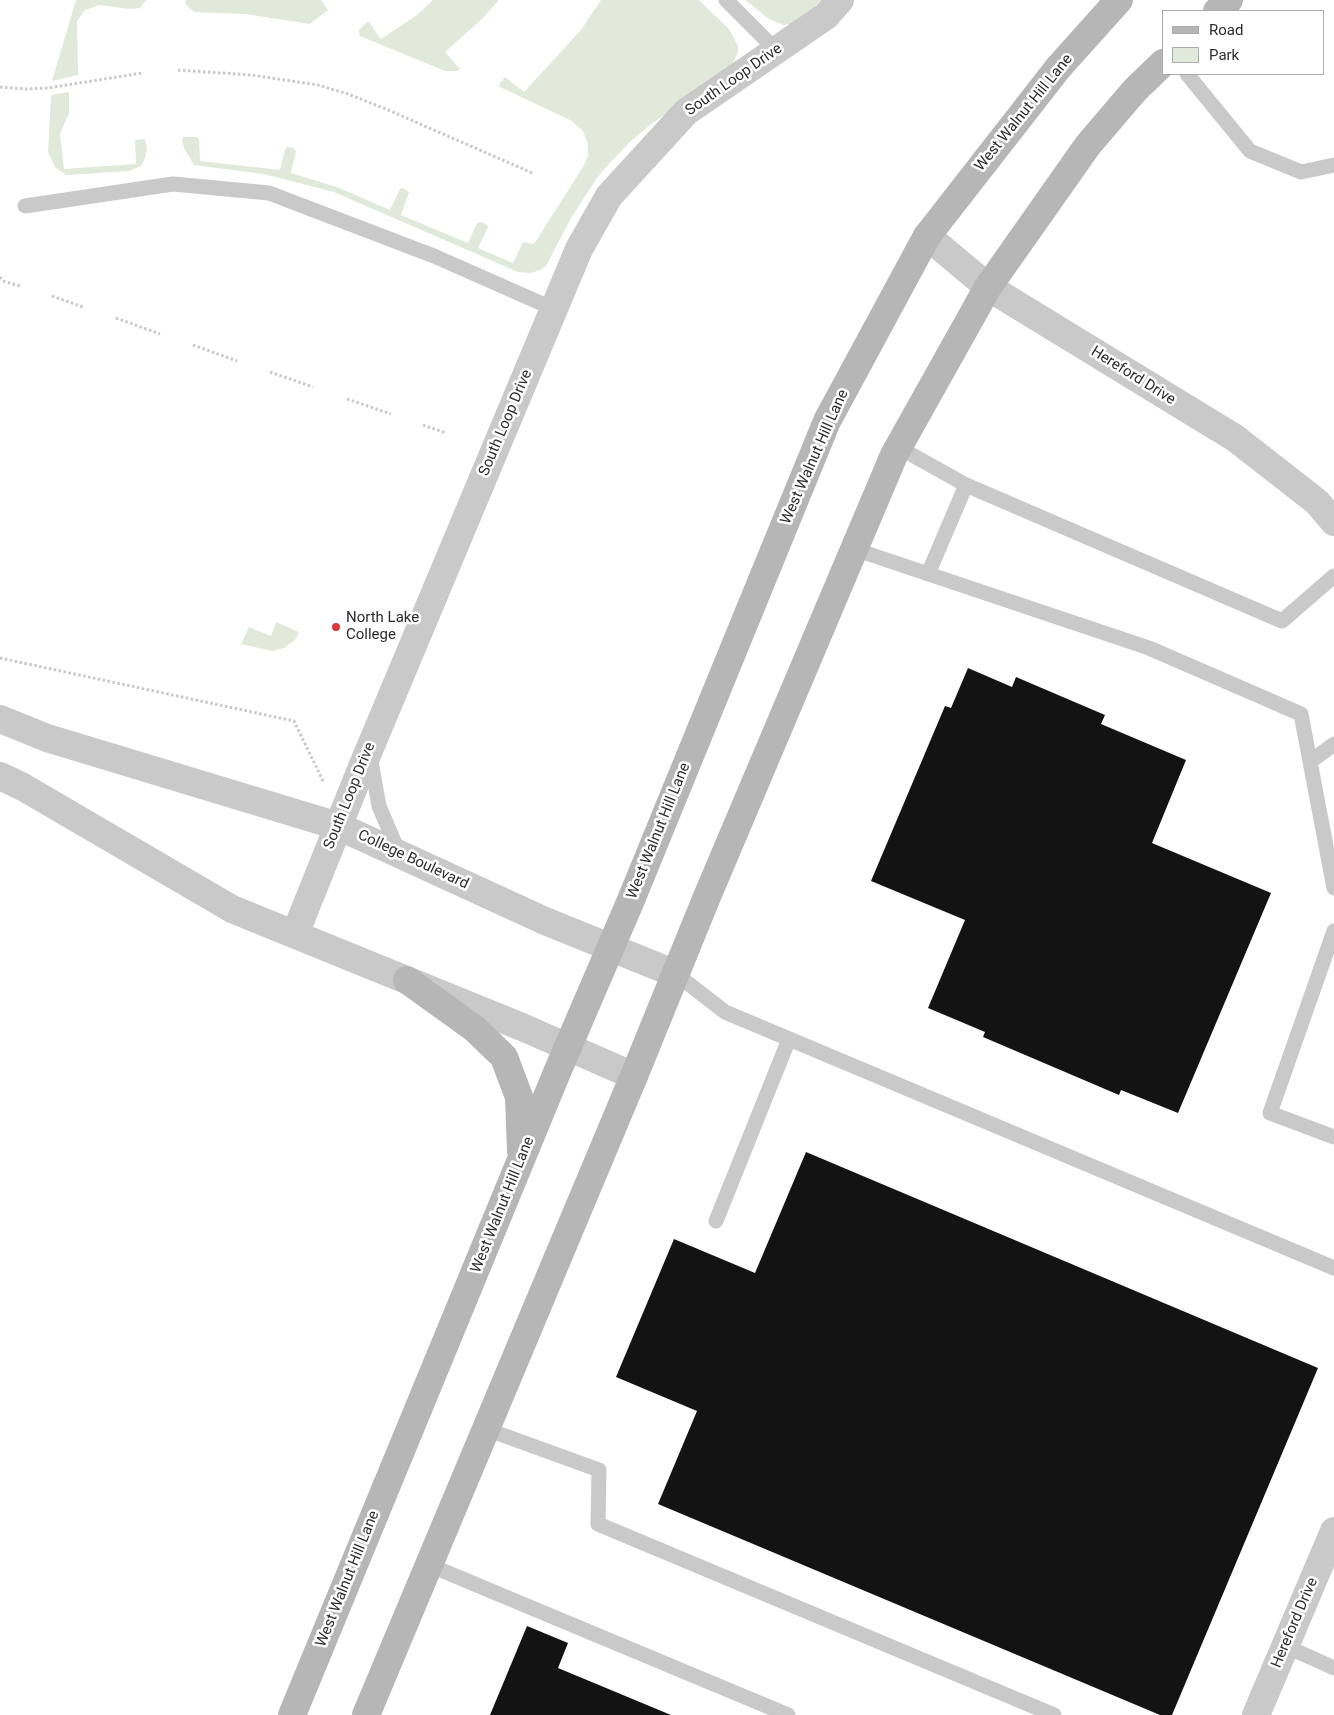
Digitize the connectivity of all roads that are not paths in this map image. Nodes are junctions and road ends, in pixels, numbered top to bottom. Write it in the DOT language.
graph roads {
  1 [pos="726,0"];
  2 [pos="840,0"];
  3 [pos="1119,0"];
  4 [pos="1229,0"];
  5 [pos="1218,10"];
  6 [pos="776,50"];
  7 [pos="1162,64"];
  8 [pos="1188,75"];
  9 [pos="1334,165"];
  10 [pos="25,206"];
  11 [pos="928,236"];
  12 [pos="988,287"];
  13 [pos="554,309"];
  14 [pos="898,448"];
  15 [pos="966,485"];
  16 [pos="1334,522"];
  17 [pos="854,549"];
  18 [pos="928,574"];
  19 [pos="1334,576"];
  20 [pos="0,719"];
  21 [pos="1334,744"];
  22 [pos="369,750"];
  23 [pos="1310,762"];
  24 [pos="0,776"];
  25 [pos="338,826"];
  26 [pos="1330,844"];
  27 [pos="400,854"];
  28 [pos="1334,888"];
  29 [pos="1334,931"];
  30 [pos="296,934"];
  31 [pos="611,948"];
  32 [pos="676,974"];
  33 [pos="407,980"];
  34 [pos="789,1039"];
  35 [pos="568,1047"];
  36 [pos="634,1076"];
  37 [pos="1334,1137"];
  38 [pos="521,1160"];
  39 [pos="716,1222"];
  40 [pos="1334,1268"];
  41 [pos="486,1429"];
  42 [pos="1334,1531"];
  43 [pos="429,1565"];
  44 [pos="1285,1646"];
  45 [pos="1334,1668"];
  46 [pos="292,1715"];
  47 [pos="366,1715"];
  48 [pos="788,1715"];
  49 [pos="1054,1715"];
  50 [pos="1256,1715"];
  1 -- 6 [label="lane"];
  2 -- 6 [label="street, South Loop Drive"];
  3 -- 11 [label="main road, West Walnut Hill Lane"];
  4 -- 5 [label="main road"];
  6 -- 13 [label="street, South Loop Drive"];
  7 -- 12 [label="main road"];
  8 -- 9 [label="lane"];
  10 -- 13 [label="lane"];
  11 -- 12 [label="street, Hereford Drive"];
  11 -- 31 [label="main road, West Walnut Hill Lane"];
  12 -- 14 [label="main road"];
  12 -- 16 [label="street, Hereford Drive"];
  13 -- 22 [label="street, South Loop Drive"];
  14 -- 15 [label="lane"];
  14 -- 17 [label="main road"];
  15 -- 18 [label="lane"];
  15 -- 19 [label="lane"];
  17 -- 18 [label="lane"];
  17 -- 32 [label="main road"];
  18 -- 23 [label="lane"];
  20 -- 25 [label="street, College Boulevard"];
  21 -- 23 [label="lane"];
  22 -- 25 [label="street, South Loop Drive"];
  22 -- 27 [label="lane"];
  23 -- 26 [label="lane"];
  24 -- 30 [label="street"];
  25 -- 27 [label="street, College Boulevard"];
  25 -- 30 [label="street, South Loop Drive"];
  26 -- 28 [label="lane"];
  27 -- 31 [label="street, College Boulevard"];
  29 -- 37 [label="lane"];
  30 -- 33 [label="street"];
  31 -- 32 [label="street, College Boulevard"];
  31 -- 35 [label="main road, West Walnut Hill Lane"];
  32 -- 34 [label="lane"];
  32 -- 36 [label="main road"];
  33 -- 35 [label="street"];
  33 -- 38 [label="main road"];
  34 -- 39 [label="lane"];
  34 -- 40 [label="lane"];
  35 -- 36 [label="street"];
  35 -- 38 [label="main road, West Walnut Hill Lane"];
  36 -- 41 [label="main road"];
  38 -- 46 [label="main road, West Walnut Hill Lane"];
  41 -- 43 [label="main road"];
  41 -- 49 [label="lane"];
  42 -- 44 [label="street, Hereford Drive"];
  43 -- 47 [label="main road"];
  43 -- 48 [label="lane"];
  44 -- 45 [label="lane"];
  44 -- 50 [label="street, Hereford Drive"];
}
